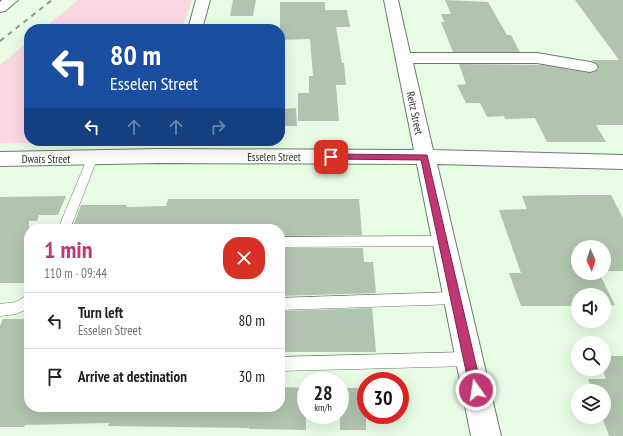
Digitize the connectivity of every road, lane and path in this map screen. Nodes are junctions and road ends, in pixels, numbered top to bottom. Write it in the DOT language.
graph roads {
  1 [pos="11,0"];
  2 [pos="203,0"];
  3 [pos="391,0"];
  4 [pos="0,8"];
  5 [pos="196,24"];
  6 [pos="404,58"];
  7 [pos="590,67"];
  8 [pos="161,149"];
  9 [pos="424,157"];
  10 [pos="0,159"];
  11 [pos="92,159"];
  12 [pos="623,162"];
  13 [pos="66,224"];
  14 [pos="443,241"];
  15 [pos="285,242"];
  16 [pos="456,298"];
  17 [pos="24,304"];
  18 [pos="285,304"];
  19 [pos="0,310"];
  20 [pos="469,359"];
  21 [pos="285,364"];
  22 [pos="486,436"];
  1 -- 4 [label="street"];
  2 -- 5 [label="street"];
  3 -- 6 [label="street, Reitz Street"];
  6 -- 7 [label="street"];
  6 -- 9 [label="street, Reitz Street"];
  8 -- 9 [label="street, Esselen Street"];
  8 -- 11 [label="street, Esselen Street"];
  9 -- 12 [label="street, Esselen Street"];
  9 -- 14 [label="street, Reitz Street"];
  10 -- 11 [label="street, Dwars Street"];
  11 -- 13 [label="lane"];
  14 -- 15 [label="lane"];
  14 -- 16 [label="street, Reitz Street"];
  16 -- 18 [label="lane"];
  16 -- 20 [label="street, Reitz Street"];
  17 -- 19 [label="lane"];
  20 -- 21 [label="lane"];
  20 -- 22 [label="street, Reitz Street"];
}
